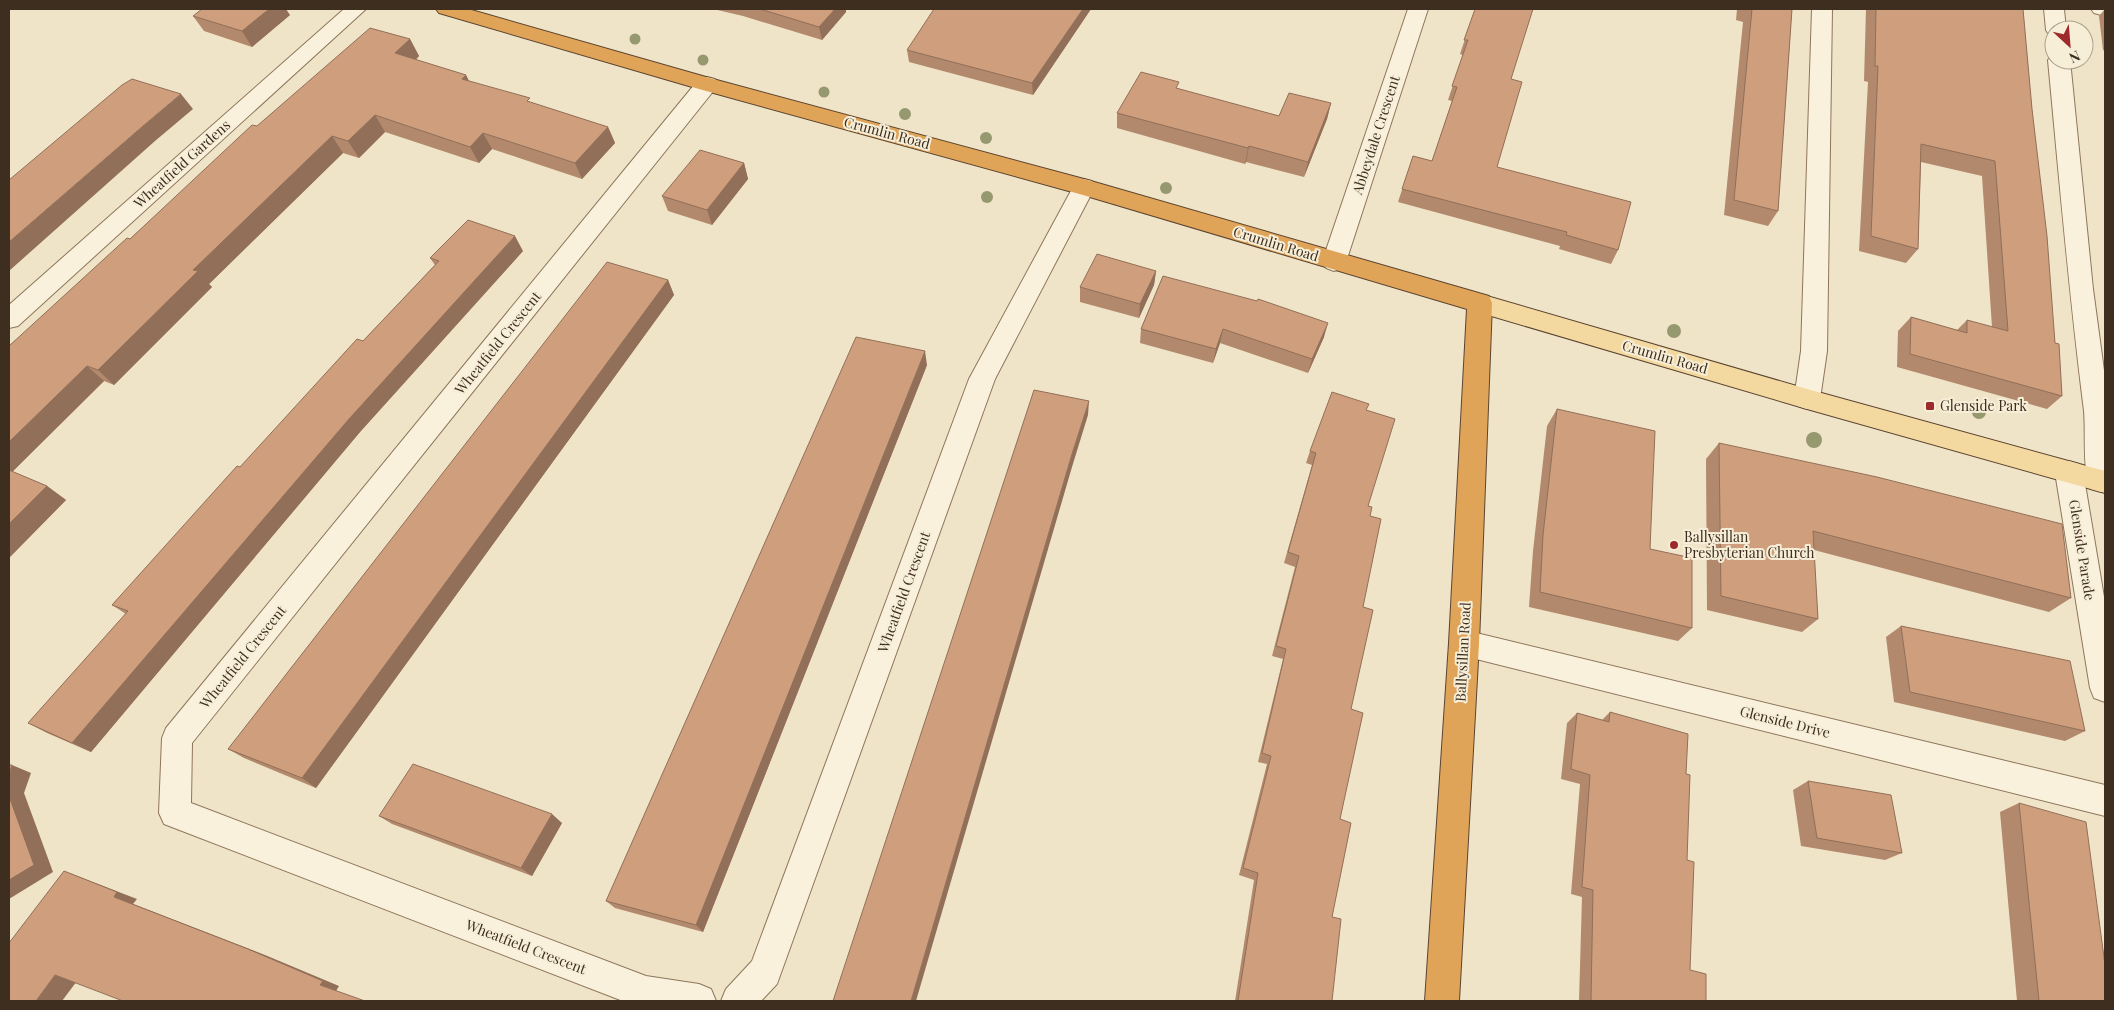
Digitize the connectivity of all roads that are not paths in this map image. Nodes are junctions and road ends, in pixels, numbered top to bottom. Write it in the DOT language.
graph roads {
  1 [pos="356,9"];
  2 [pos="446,9"];
  3 [pos="1417,9"];
  4 [pos="1822,9"];
  5 [pos="2101,9"];
  6 [pos="2105,10"];
  7 [pos="2060,70"];
  8 [pos="708,84"];
  9 [pos="1084,187"];
  10 [pos="1334,262"];
  11 [pos="1480,303"];
  12 [pos="9,320"];
  13 [pos="1807,399"];
  14 [pos="2069,472"];
  15 [pos="2103,482"];
  16 [pos="1464,643"];
  17 [pos="2105,688"];
  18 [pos="2105,801"];
  19 [pos="699,1001"];
  20 [pos="738,1001"];
  21 [pos="1442,1001"];
  1 -- 12 [label="street, Wheatfield Gardens"];
  2 -- 8 [label="highway, Crumlin Road"];
  3 -- 10 [label="street, Abbeydale Crescent"];
  4 -- 13 [label="street"];
  5 -- 6 [label="street"];
  7 -- 15 [label="street"];
  8 -- 9 [label="highway, Crumlin Road"];
  8 -- 19 [label="street, Wheatfield Crescent"];
  9 -- 10 [label="highway, Crumlin Road"];
  9 -- 20 [label="street, Wheatfield Crescent"];
  10 -- 11 [label="highway, Crumlin Road"];
  11 -- 13 [label="main road, Crumlin Road"];
  11 -- 16 [label="highway, Ballysillan Road"];
  13 -- 14 [label="main road, Crumlin Road"];
  14 -- 15 [label="main road, Crumlin Road"];
  14 -- 17 [label="street, Glenside Parade"];
  16 -- 18 [label="street, Glenside Drive"];
  16 -- 21 [label="highway, Ballysillan Road"];
}
